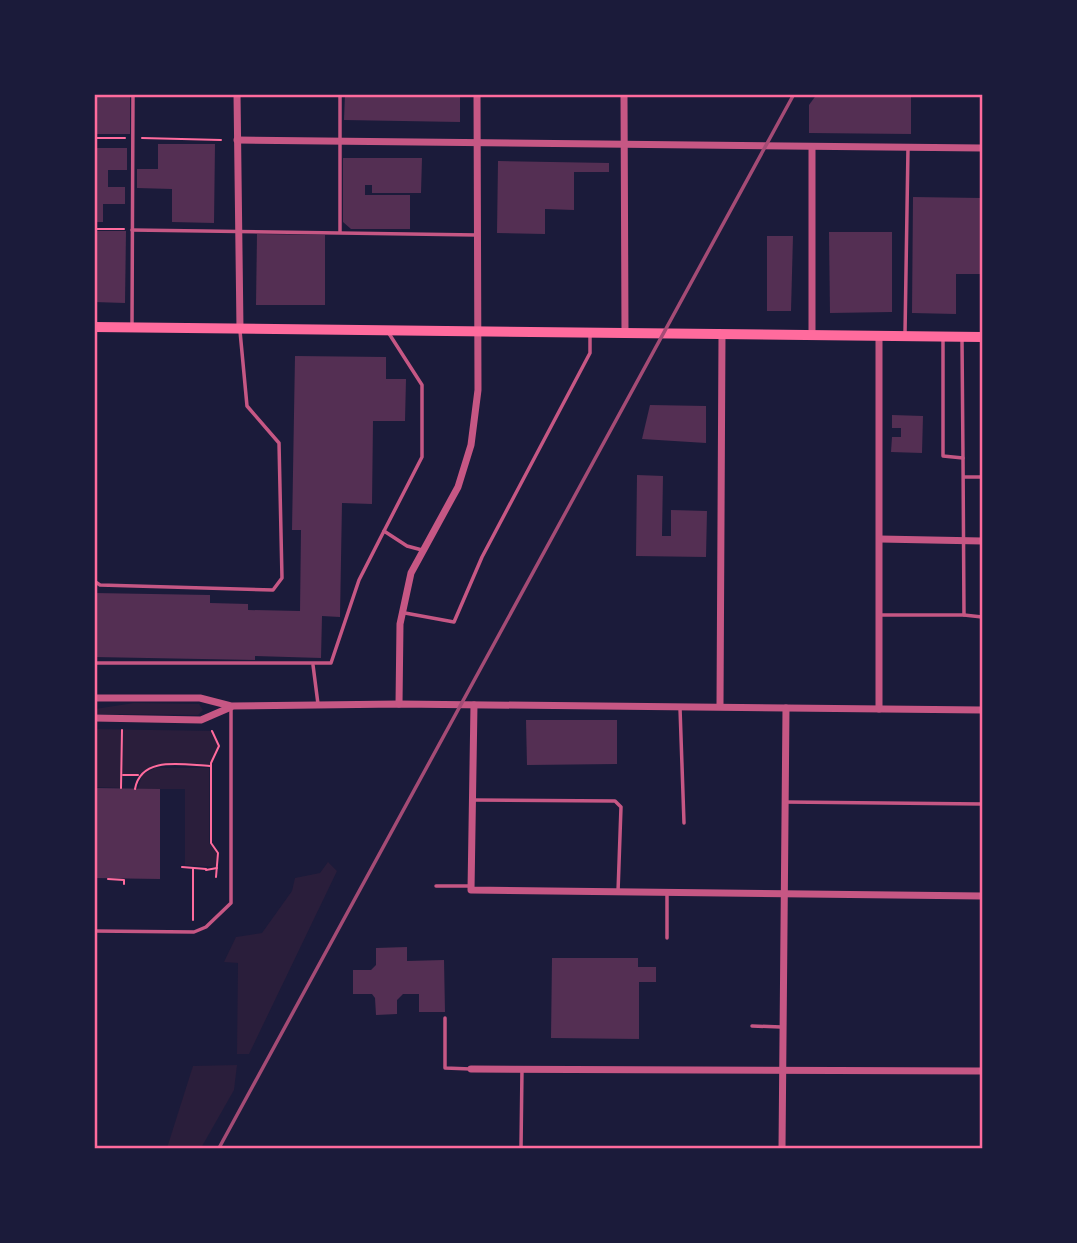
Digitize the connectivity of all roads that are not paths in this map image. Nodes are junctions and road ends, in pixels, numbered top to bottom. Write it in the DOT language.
graph roads {
  1 [pos="133,94"];
  2 [pos="237,94"];
  3 [pos="340,94"];
  4 [pos="477,94"];
  5 [pos="624,94"];
  6 [pos="237,140"];
  7 [pos="340,141"];
  8 [pos="477,142"];
  9 [pos="624,145"];
  10 [pos="812,147"];
  11 [pos="908,148"];
  12 [pos="982,148"];
  13 [pos="132,230"];
  14 [pos="237,231"];
  15 [pos="340,233"];
  16 [pos="477,235"];
  17 [pos="94,327"];
  18 [pos="132,328"];
  19 [pos="240,329"];
  20 [pos="387,331"];
  21 [pos="477,331"];
  22 [pos="590,333"];
  23 [pos="625,333"];
  24 [pos="722,335"];
  25 [pos="812,336"];
  26 [pos="879,336"];
  27 [pos="905,337"];
  28 [pos="943,337"];
  29 [pos="962,337"];
  30 [pos="982,338"];
  31 [pos="962,458"];
  32 [pos="963,477"];
  33 [pos="982,477"];
  34 [pos="384,531"];
  35 [pos="880,539"];
  36 [pos="965,541"];
  37 [pos="982,541"];
  38 [pos="422,550"];
  39 [pos="94,581"];
  40 [pos="403,612"];
  41 [pos="880,615"];
  42 [pos="964,615"];
  43 [pos="982,617"];
  44 [pos="94,663"];
  45 [pos="313,665"];
  46 [pos="94,698"];
  47 [pos="399,704"];
  48 [pos="474,705"];
  49 [pos="231,706"];
  50 [pos="318,706"];
  51 [pos="680,706"];
  52 [pos="720,706"];
  53 [pos="786,708"];
  54 [pos="879,709"];
  55 [pos="982,710"];
  56 [pos="94,718"];
  57 [pos="472,800"];
  58 [pos="784,802"];
  59 [pos="982,804"];
  60 [pos="684,823"];
  61 [pos="436,886"];
  62 [pos="471,888"];
  63 [pos="618,892"];
  64 [pos="667,892"];
  65 [pos="783,894"];
  66 [pos="982,896"];
  67 [pos="94,931"];
  68 [pos="667,938"];
  69 [pos="445,1018"];
  70 [pos="752,1026"];
  71 [pos="781,1027"];
  72 [pos="471,1069"];
  73 [pos="522,1069"];
  74 [pos="782,1070"];
  75 [pos="982,1071"];
  76 [pos="522,1149"];
  77 [pos="782,1149"];
  1 -- 13 [label="lane"];
  2 -- 6 [label="street"];
  3 -- 7 [label="lane"];
  4 -- 8 [label="street"];
  5 -- 9 [label="street"];
  6 -- 7 [label="street"];
  6 -- 14 [label="street"];
  7 -- 8 [label="street"];
  7 -- 15 [label="lane"];
  8 -- 9 [label="street"];
  8 -- 16 [label="street"];
  9 -- 10 [label="street"];
  9 -- 23 [label="street"];
  10 -- 11 [label="street"];
  10 -- 25 [label="street"];
  11 -- 12 [label="street"];
  11 -- 27 [label="lane"];
  13 -- 14 [label="lane"];
  13 -- 18 [label="lane"];
  14 -- 15 [label="lane"];
  14 -- 19 [label="street"];
  15 -- 16 [label="lane"];
  16 -- 21 [label="street"];
  17 -- 18 [label="main road"];
  18 -- 19 [label="main road"];
  19 -- 20 [label="main road"];
  19 -- 39 [label="lane"];
  20 -- 21 [label="main road"];
  20 -- 34 [label="lane"];
  21 -- 22 [label="main road"];
  21 -- 38 [label="street"];
  22 -- 23 [label="main road"];
  22 -- 40 [label="lane"];
  23 -- 24 [label="main road"];
  24 -- 25 [label="main road"];
  24 -- 52 [label="street"];
  25 -- 26 [label="main road"];
  26 -- 27 [label="main road"];
  26 -- 35 [label="street"];
  27 -- 28 [label="main road"];
  28 -- 29 [label="main road"];
  28 -- 31 [label="lane"];
  29 -- 30 [label="main road"];
  29 -- 31 [label="lane"];
  31 -- 32 [label="lane"];
  32 -- 33 [label="lane"];
  32 -- 36 [label="lane"];
  34 -- 38 [label="lane"];
  34 -- 45 [label="lane"];
  35 -- 36 [label="street"];
  35 -- 41 [label="street"];
  36 -- 37 [label="street"];
  36 -- 42 [label="lane"];
  38 -- 40 [label="street"];
  40 -- 47 [label="street"];
  41 -- 42 [label="lane"];
  41 -- 54 [label="street"];
  42 -- 43 [label="lane"];
  44 -- 45 [label="lane"];
  45 -- 50 [label="lane"];
  46 -- 49 [label="street"];
  47 -- 48 [label="street"];
  47 -- 50 [label="street"];
  48 -- 51 [label="street"];
  48 -- 57 [label="street"];
  49 -- 50 [label="street"];
  49 -- 56 [label="street"];
  49 -- 67 [label="lane"];
  51 -- 52 [label="street"];
  51 -- 60 [label="lane"];
  52 -- 53 [label="street"];
  53 -- 54 [label="street"];
  53 -- 58 [label="street"];
  54 -- 55 [label="street"];
  57 -- 62 [label="street"];
  57 -- 63 [label="lane"];
  58 -- 59 [label="lane"];
  58 -- 65 [label="street"];
  61 -- 62 [label="lane"];
  62 -- 63 [label="street"];
  63 -- 64 [label="street"];
  64 -- 65 [label="street"];
  64 -- 68 [label="lane"];
  65 -- 66 [label="street"];
  65 -- 71 [label="street"];
  69 -- 72 [label="lane"];
  70 -- 71 [label="lane"];
  71 -- 74 [label="street"];
  72 -- 73 [label="street"];
  73 -- 74 [label="street"];
  73 -- 76 [label="lane"];
  74 -- 75 [label="street"];
  74 -- 77 [label="street"];
}
